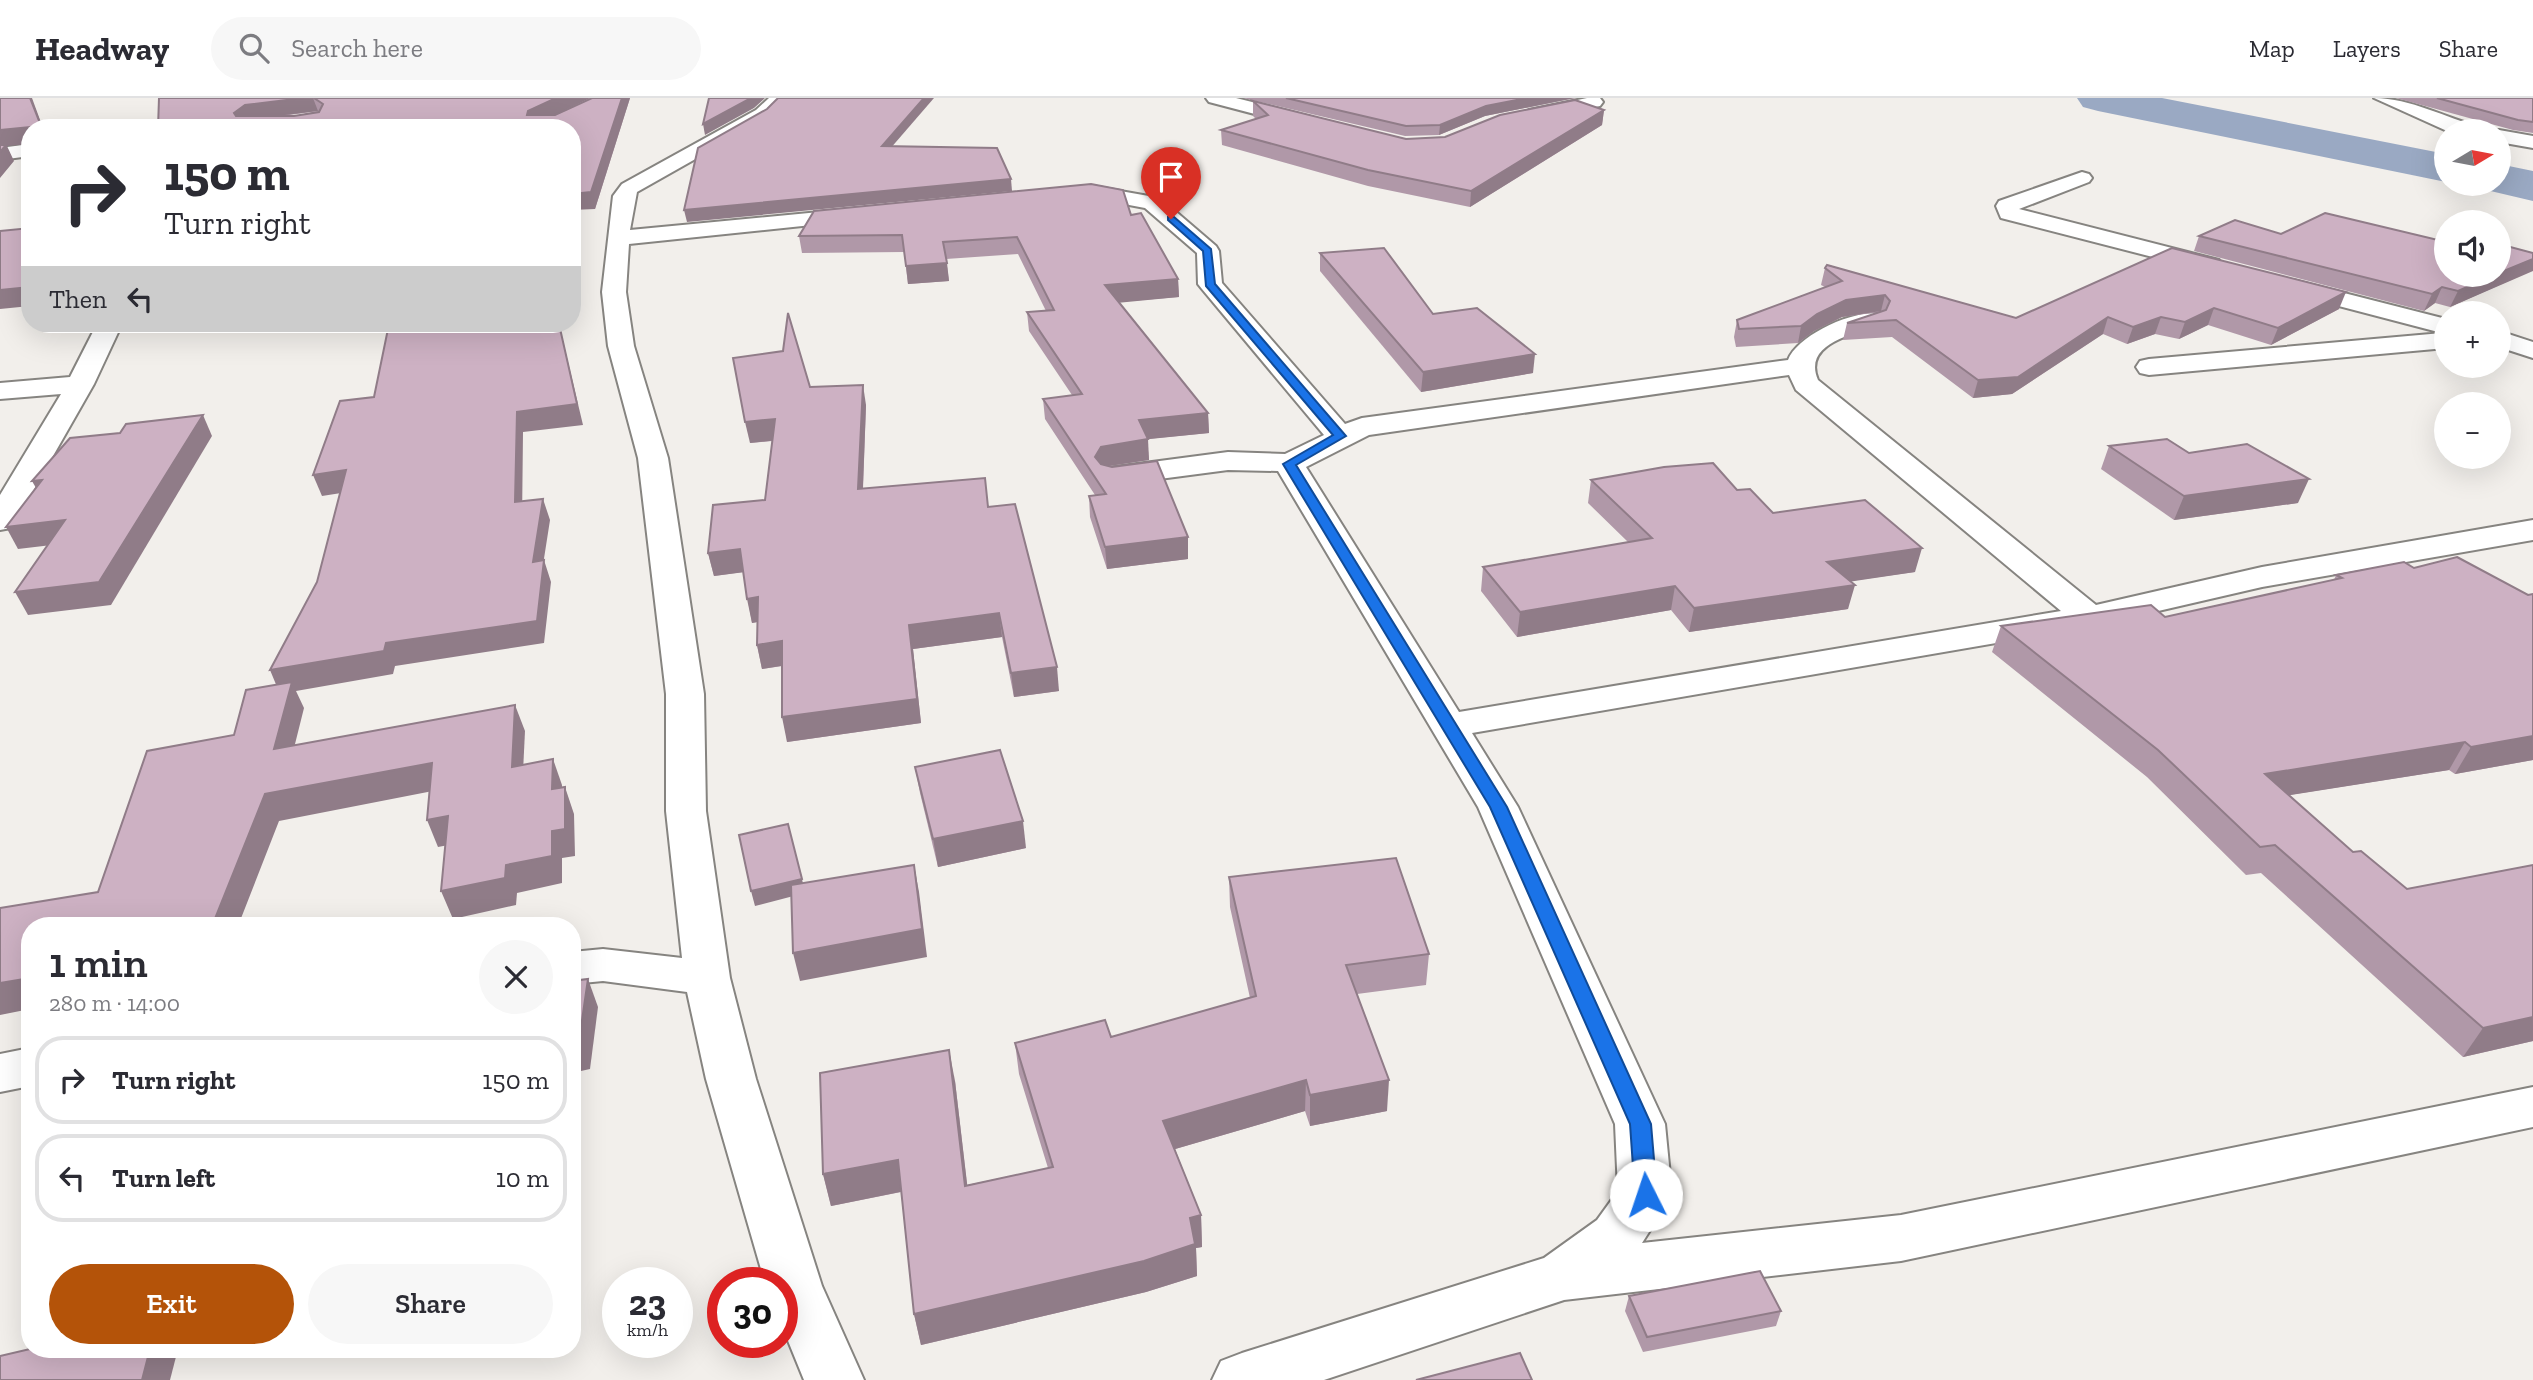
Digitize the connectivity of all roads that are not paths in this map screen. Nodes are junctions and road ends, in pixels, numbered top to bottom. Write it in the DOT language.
graph roads {
  1 [pos="779,98"];
  2 [pos="1215,98"];
  3 [pos="2383,98"];
  4 [pos="1594,102"];
  5 [pos="1518,117"];
  6 [pos="2434,119"];
  7 [pos="1326,126"];
  8 [pos="2511,138"];
  9 [pos="2533,142"];
  10 [pos="21,151"];
  11 [pos="0,154"];
  12 [pos="2082,178"];
  13 [pos="1051,195"];
  14 [pos="888,212"];
  15 [pos="618,238"];
  16 [pos="2228,270"];
  17 [pos="2268,280"];
  18 [pos="1872,319"];
  19 [pos="2434,323"];
  20 [pos="105,333"];
  21 [pos="2434,341"];
  22 [pos="2511,343"];
  23 [pos="2533,350"];
  24 [pos="1799,366"];
  25 [pos="2150,367"];
  26 [pos="80,384"];
  27 [pos="0,391"];
  28 [pos="1340,436"];
  29 [pos="1289,464"];
  30 [pos="1114,476"];
  31 [pos="0,521"];
  32 [pos="2533,530"];
  33 [pos="2089,617"];
  34 [pos="1449,725"];
  35 [pos="581,967"];
  36 [pos="708,978"];
  37 [pos="21,1070"];
  38 [pos="0,1073"];
  39 [pos="2533,1107"];
  40 [pos="1561,1277"];
  41 [pos="834,1380"];
  42 [pos="1242,1380"];
  1 -- 15 [label="street"];
  2 -- 7 [label="street"];
  3 -- 6 [label="street"];
  4 -- 5 [label="street"];
  8 -- 9 [label="street"];
  10 -- 11 [label="street"];
  12 -- 16 [label="street"];
  13 -- 28 [label="street"];
  14 -- 15 [label="street"];
  15 -- 36 [label="street"];
  17 -- 19 [label="street"];
  18 -- 24 [label="street"];
  20 -- 26 [label="street"];
  21 -- 25 [label="street"];
  22 -- 23 [label="street"];
  24 -- 28 [label="street"];
  24 -- 33 [label="street"];
  26 -- 27 [label="street"];
  26 -- 31 [label="street"];
  28 -- 29 [label="street"];
  29 -- 30 [label="street"];
  29 -- 34 [label="street"];
  32 -- 33 [label="street"];
  33 -- 34 [label="street"];
  34 -- 40 [label="street"];
  35 -- 36 [label="street"];
  36 -- 41 [label="street"];
  37 -- 38 [label="street"];
  39 -- 40 [label="street"];
  40 -- 42 [label="street"];
}
